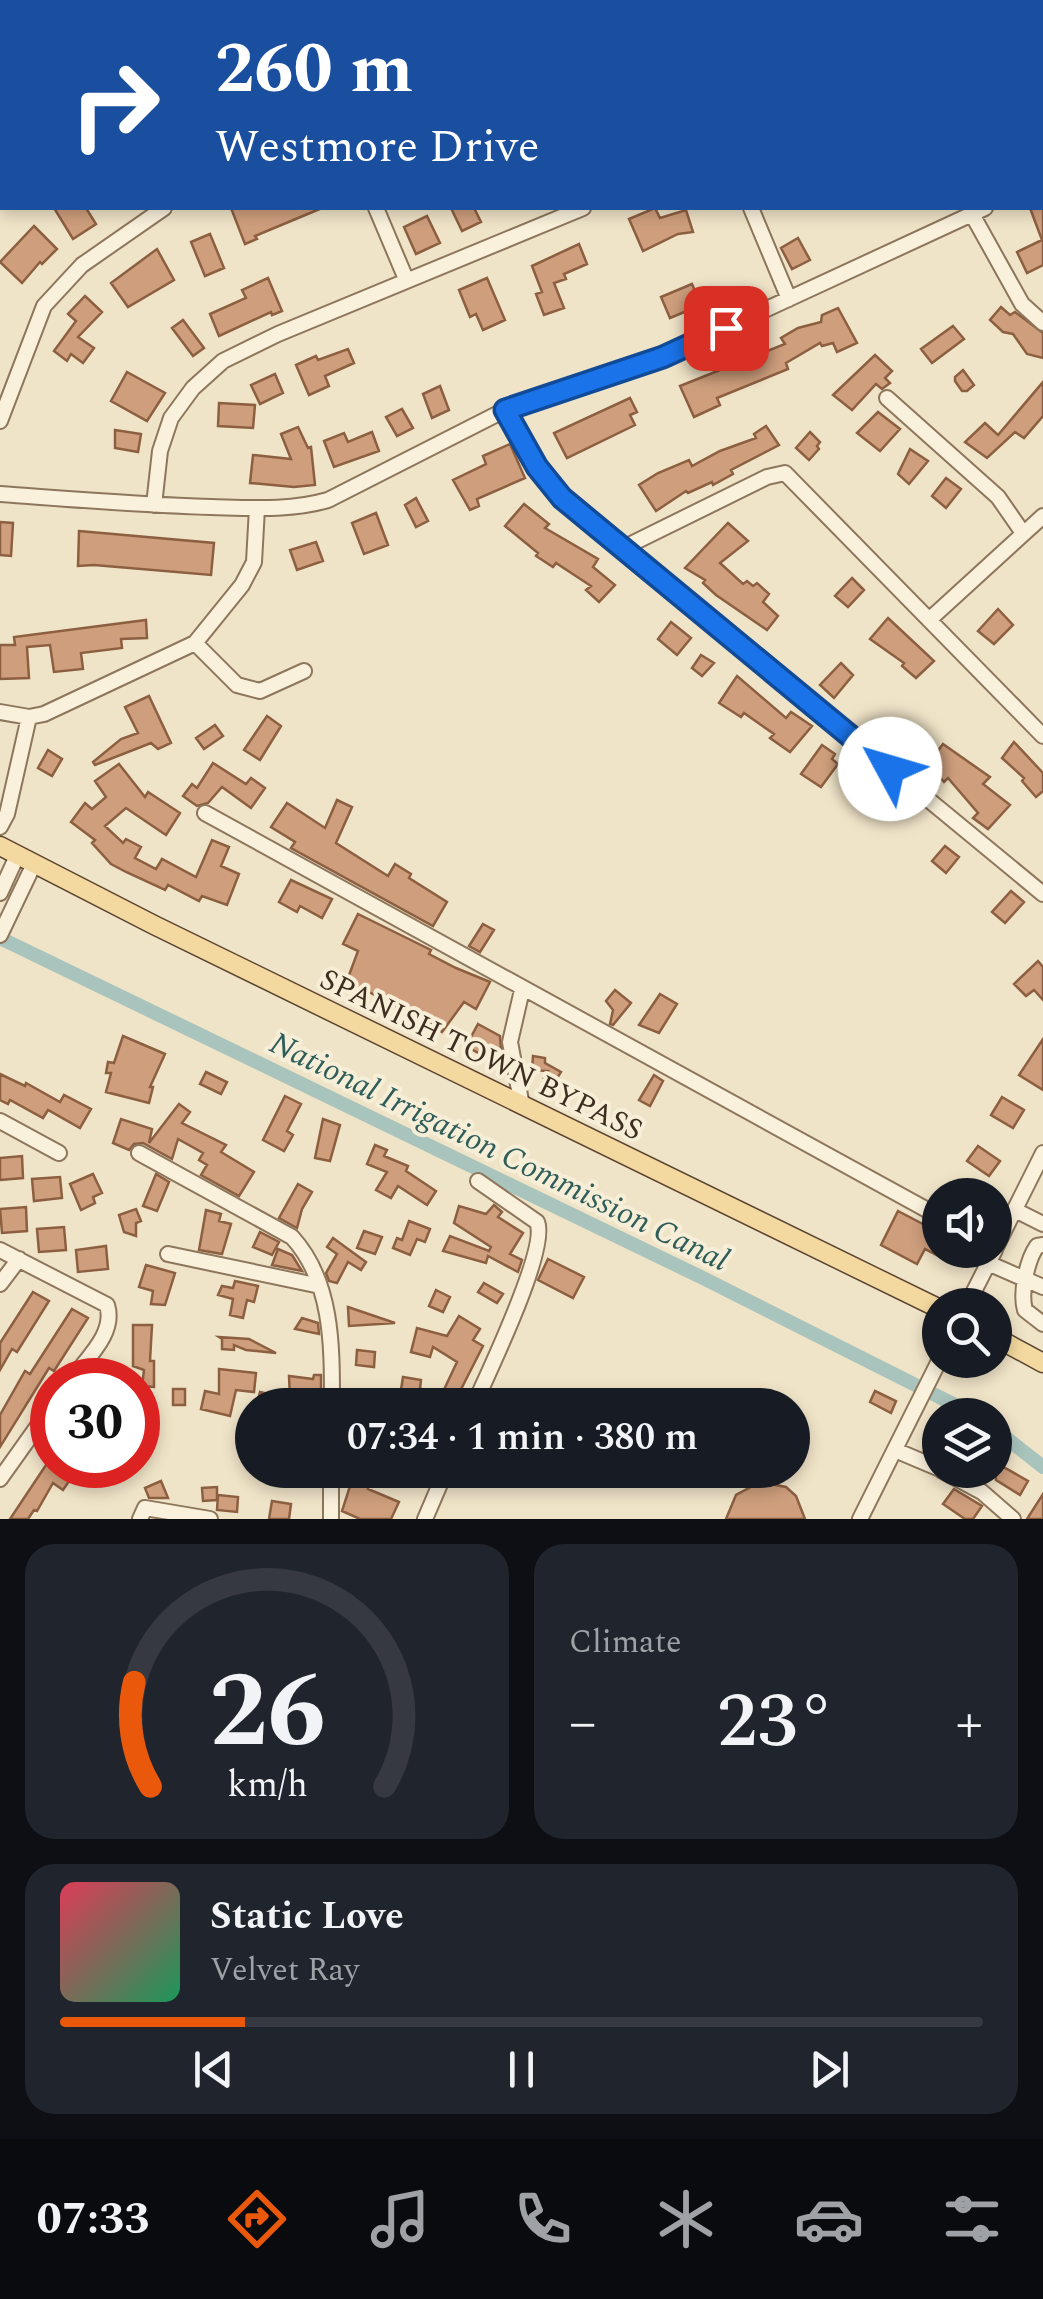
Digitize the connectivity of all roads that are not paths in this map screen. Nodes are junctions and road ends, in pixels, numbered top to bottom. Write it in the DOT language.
graph roads {
  1 [pos="161,210"];
  2 [pos="377,210"];
  3 [pos="577,210"];
  4 [pos="751,210"];
  5 [pos="978,212"];
  6 [pos="406,279"];
  7 [pos="788,299"];
  8 [pos="1043,322"];
  9 [pos="887,398"];
  10 [pos="505,410"];
  11 [pos="0,422"];
  12 [pos="0,494"];
  13 [pos="154,505"];
  14 [pos="257,508"];
  15 [pos="1043,516"];
  16 [pos="1023,532"];
  17 [pos="621,549"];
  18 [pos="929,620"];
  19 [pos="195,644"];
  20 [pos="304,671"];
  21 [pos="0,712"];
  22 [pos="29,717"];
  23 [pos="1043,736"];
  24 [pos="205,813"];
  25 [pos="0,827"];
  26 [pos="0,846"];
  27 [pos="26,860"];
  28 [pos="1042,890"];
  29 [pos="0,893"];
  30 [pos="0,935"];
  31 [pos="522,990"];
  32 [pos="522,1106"];
  33 [pos="0,1122"];
  34 [pos="59,1153"];
  35 [pos="139,1153"];
  36 [pos="1043,1154"];
  37 [pos="478,1181"];
  38 [pos="922,1207"];
  39 [pos="1014,1210"];
  40 [pos="1012,1214"];
  41 [pos="1043,1224"];
  42 [pos="1043,1245"];
  43 [pos="0,1250"];
  44 [pos="168,1254"];
  45 [pos="19,1258"];
  46 [pos="1012,1268"];
  47 [pos="1026,1282"];
  48 [pos="0,1284"];
  49 [pos="320,1286"];
  50 [pos="1043,1287"];
  51 [pos="922,1300"];
  52 [pos="1043,1324"];
  53 [pos="1012,1347"];
  54 [pos="87,1358"];
  55 [pos="1043,1364"];
  56 [pos="931,1378"];
  57 [pos="332,1388"];
  58 [pos="481,1388"];
  59 [pos="30,1437"];
  60 [pos="895,1450"];
  61 [pos="922,1462"];
  62 [pos="0,1480"];
  63 [pos="331,1488"];
  64 [pos="439,1488"];
  65 [pos="975,1488"];
  66 [pos="142,1514"];
  67 [pos="210,1519"];
  68 [pos="331,1519"];
  69 [pos="426,1519"];
  70 [pos="860,1519"];
  71 [pos="1013,1519"];
  1 -- 11 [label="street"];
  2 -- 6 [label="street"];
  3 -- 6 [label="street"];
  4 -- 7 [label="street"];
  5 -- 7 [label="street"];
  5 -- 8 [label="street"];
  6 -- 13 [label="street"];
  7 -- 10 [label="street"];
  9 -- 16 [label="street"];
  10 -- 14 [label="street"];
  10 -- 17 [label="street"];
  12 -- 13 [label="street"];
  13 -- 14 [label="street"];
  14 -- 19 [label="street"];
  15 -- 16 [label="street"];
  16 -- 18 [label="street"];
  17 -- 18 [label="street"];
  17 -- 28 [label="street"];
  18 -- 23 [label="street"];
  19 -- 20 [label="street"];
  19 -- 22 [label="street"];
  21 -- 22 [label="street"];
  22 -- 25 [label="street"];
  24 -- 31 [label="street"];
  26 -- 27 [label="main road, SPANISH TOWN BYPASS"];
  27 -- 29 [label="street"];
  27 -- 30 [label="street"];
  27 -- 32 [label="main road, SPANISH TOWN BYPASS"];
  31 -- 32 [label="street"];
  31 -- 38 [label="street"];
  32 -- 51 [label="main road, SPANISH TOWN BYPASS"];
  33 -- 34 [label="street"];
  35 -- 49 [label="street"];
  36 -- 39 [label="street"];
  37 -- 58 [label="street"];
  39 -- 40 [label="street"];
  39 -- 41 [label="street"];
  42 -- 47 [label="street"];
  43 -- 45 [label="street"];
  44 -- 49 [label="street"];
  45 -- 48 [label="street"];
  45 -- 54 [label="street"];
  46 -- 47 [label="street"];
  47 -- 50 [label="street"];
  47 -- 52 [label="street"];
  49 -- 57 [label="street"];
  53 -- 55 [label="main road"];
  56 -- 60 [label="street"];
  59 -- 62 [label="street"];
  60 -- 61 [label="street"];
  60 -- 70 [label="street"];
  63 -- 68 [label="street"];
  64 -- 69 [label="street"];
  65 -- 71 [label="street"];
  66 -- 67 [label="street"];
}
